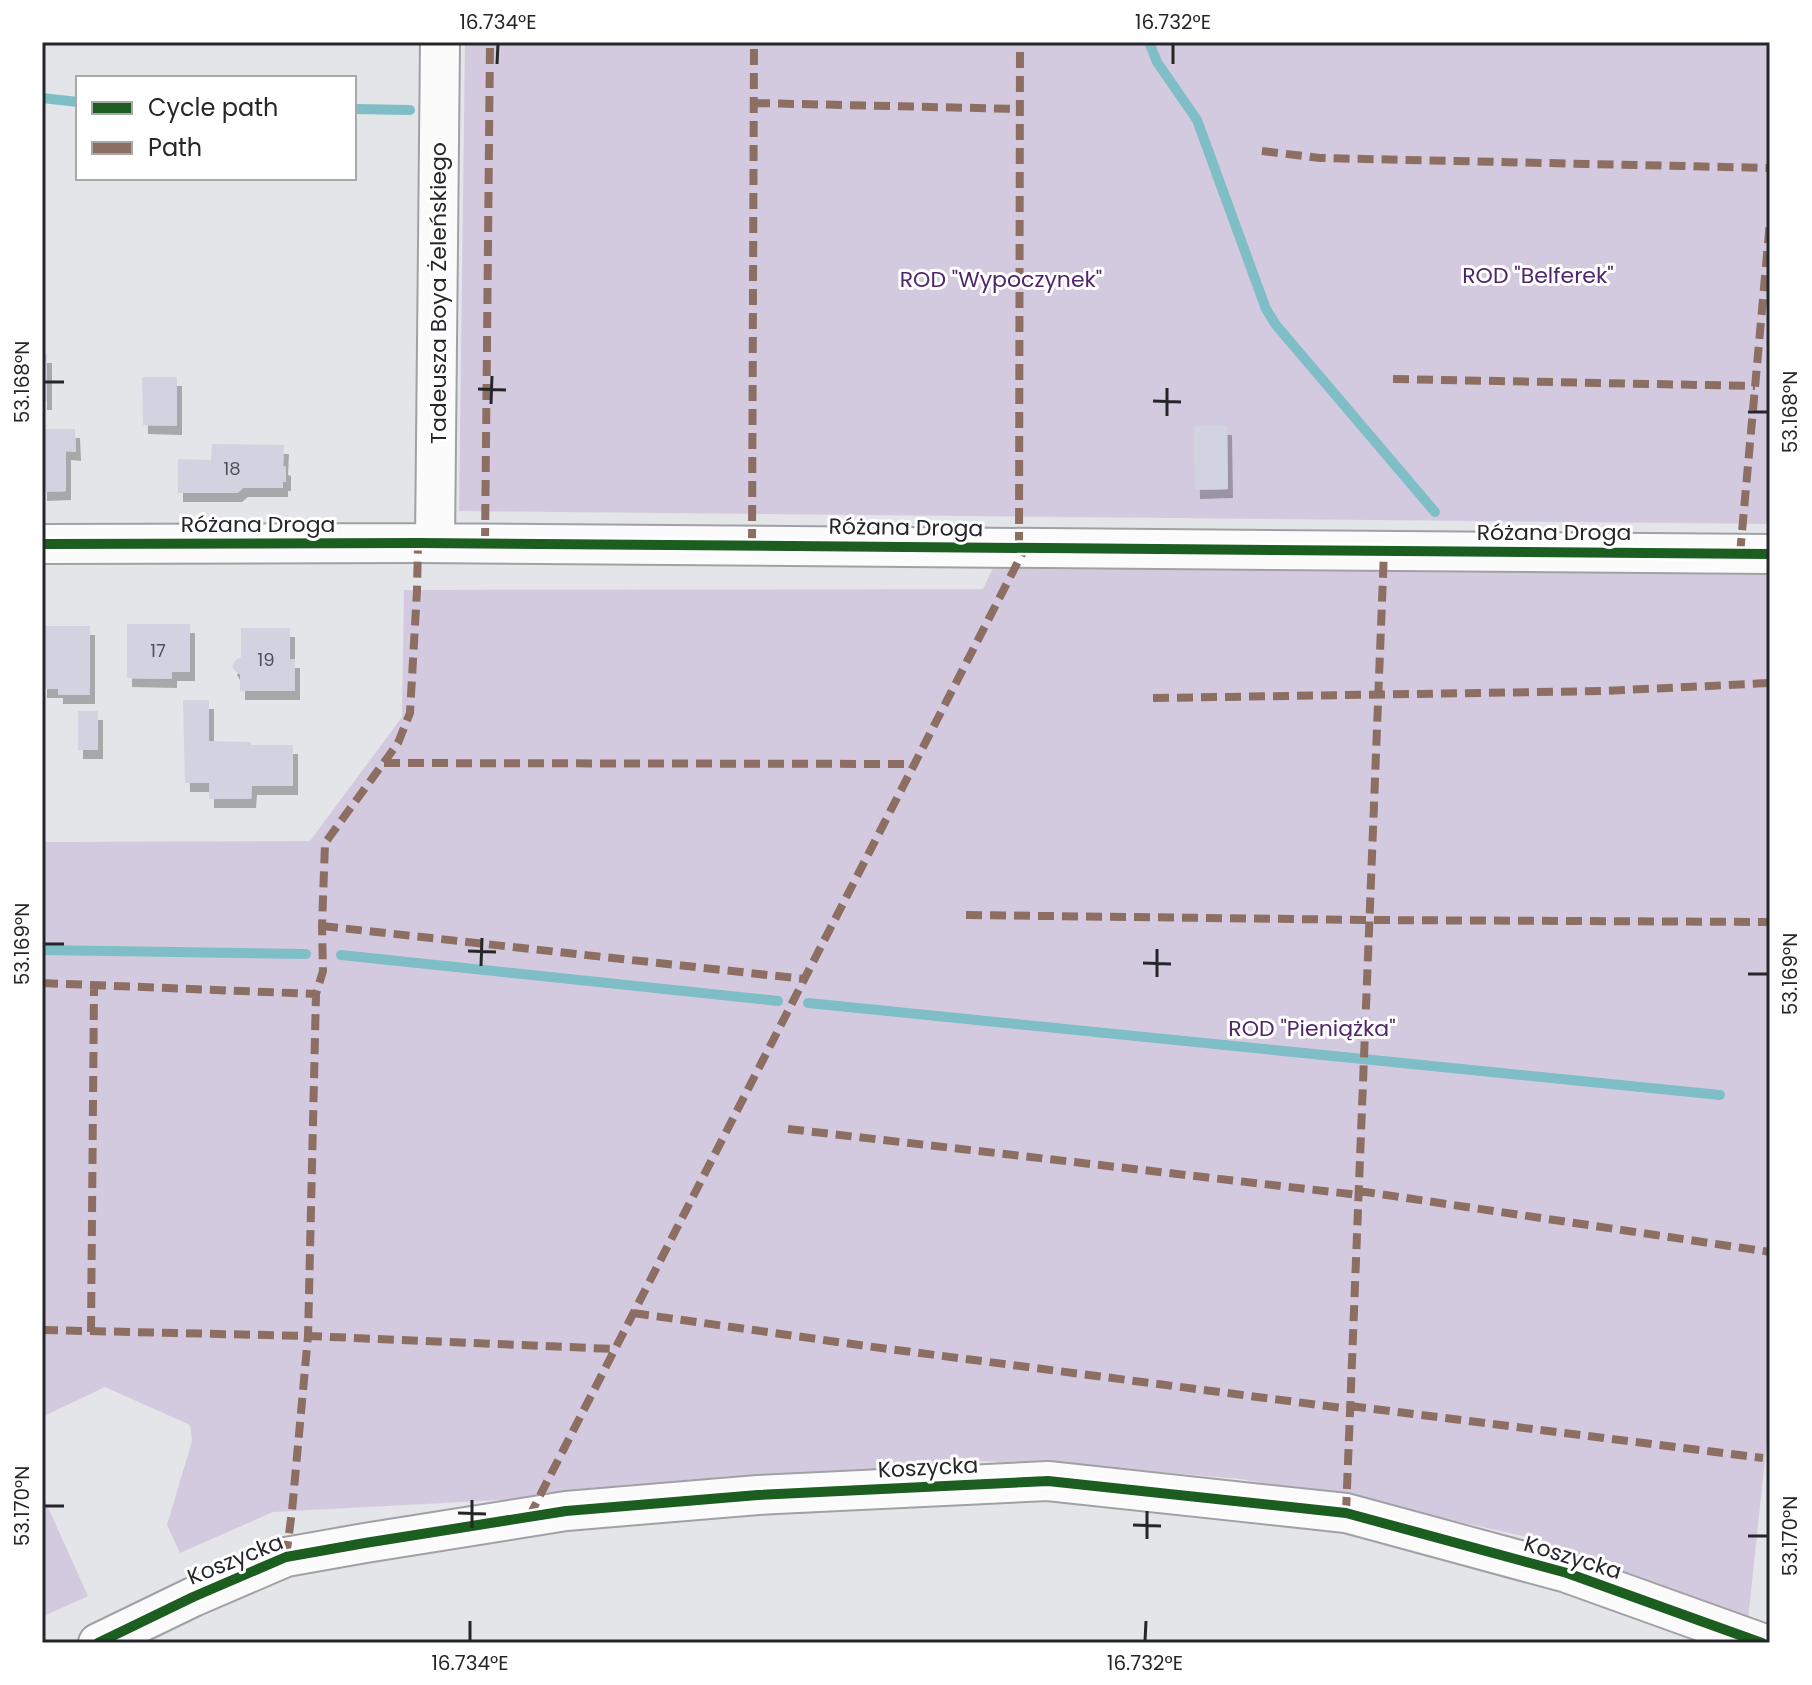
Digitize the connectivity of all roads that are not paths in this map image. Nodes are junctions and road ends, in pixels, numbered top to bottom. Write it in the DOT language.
graph roads {
  1 [pos="440,42"];
  2 [pos="435,543"];
  3 [pos="42,544"];
  4 [pos="1770,554"];
  5 [pos="98,1643"];
  6 [pos="1762,1643"];
  1 -- 2 [label="street, Tadeusza Boya Żeleńskiego"];
  2 -- 3 [label="street, Różana Droga"];
  2 -- 4 [label="street, Różana Droga"];
  5 -- 6 [label="street, Koszycka"];
}
